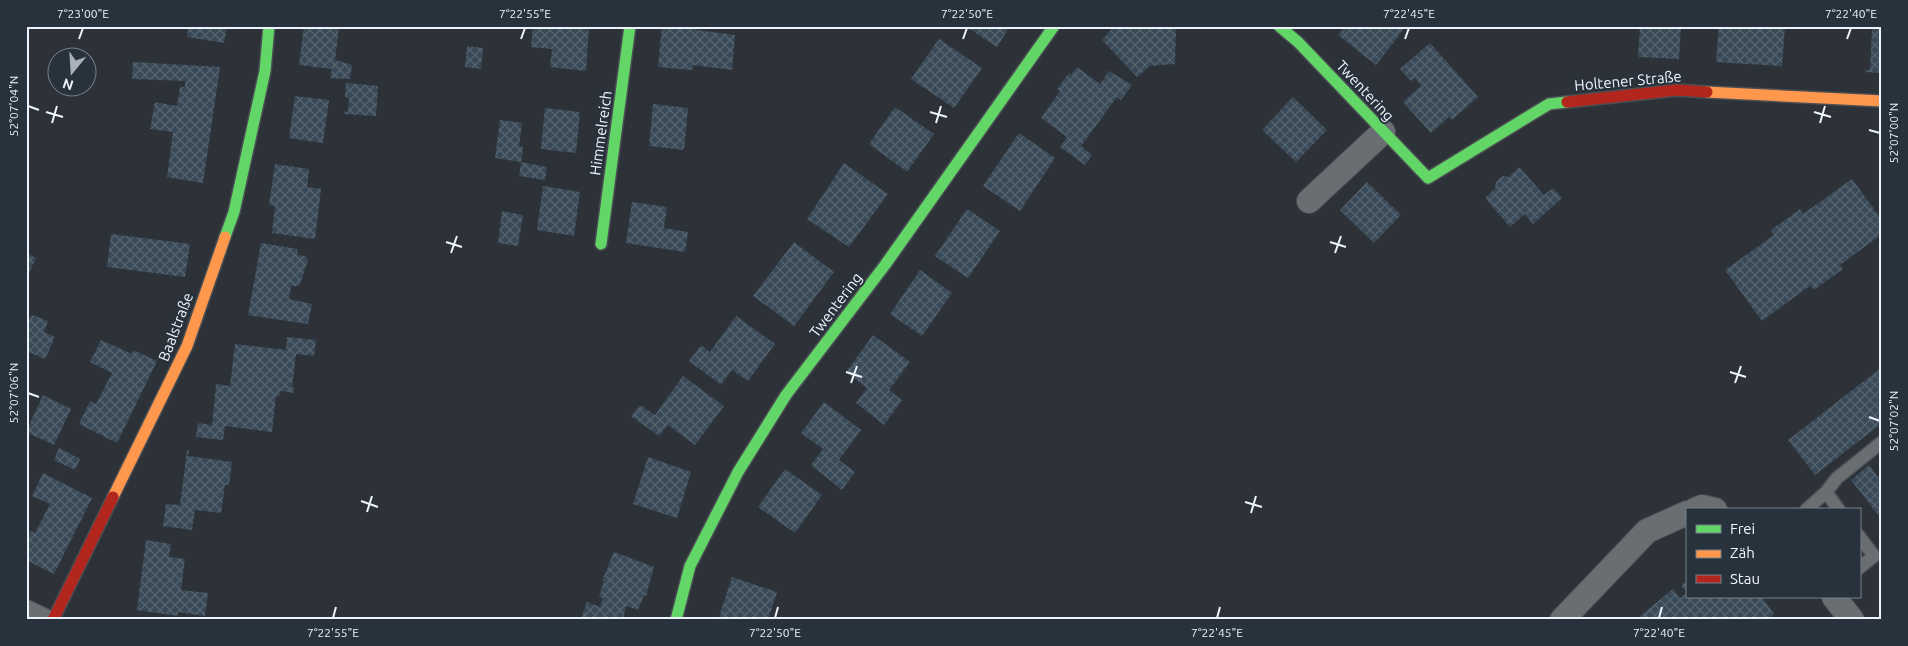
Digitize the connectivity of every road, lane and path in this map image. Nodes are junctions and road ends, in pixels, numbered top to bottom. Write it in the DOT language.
graph roads {
  1 [pos="269,26"];
  2 [pos="630,26"];
  3 [pos="1054,26"];
  4 [pos="1279,26"];
  5 [pos="1882,102"];
  6 [pos="1383,132"];
  7 [pos="1428,178"];
  8 [pos="1308,201"];
  9 [pos="601,244"];
  10 [pos="1882,442"];
  11 [pos="1826,492"];
  12 [pos="1808,508"];
  13 [pos="1838,508"];
  14 [pos="1686,513"];
  15 [pos="1860,537"];
  16 [pos="1860,567"];
  17 [pos="1835,598"];
  18 [pos="26,612"];
  19 [pos="43,620"];
  20 [pos="53,620"];
  21 [pos="676,620"];
  22 [pos="1562,620"];
  23 [pos="1852,620"];
  1 -- 20 [label="street, Baalstraße"];
  2 -- 9 [label="street, Himmelreich"];
  3 -- 21 [label="street, Twentering"];
  4 -- 6 [label="street, Twentering"];
  5 -- 7 [label="street, Holtener Straße"];
  6 -- 7 [label="street, Twentering"];
  6 -- 8 [label="street"];
  10 -- 11 [label="lane"];
  11 -- 12 [label="lane"];
  11 -- 13 [label="lane"];
  14 -- 22 [label="street"];
  15 -- 16 [label="lane"];
  17 -- 23 [label="street"];
  18 -- 19 [label="street"];
}
